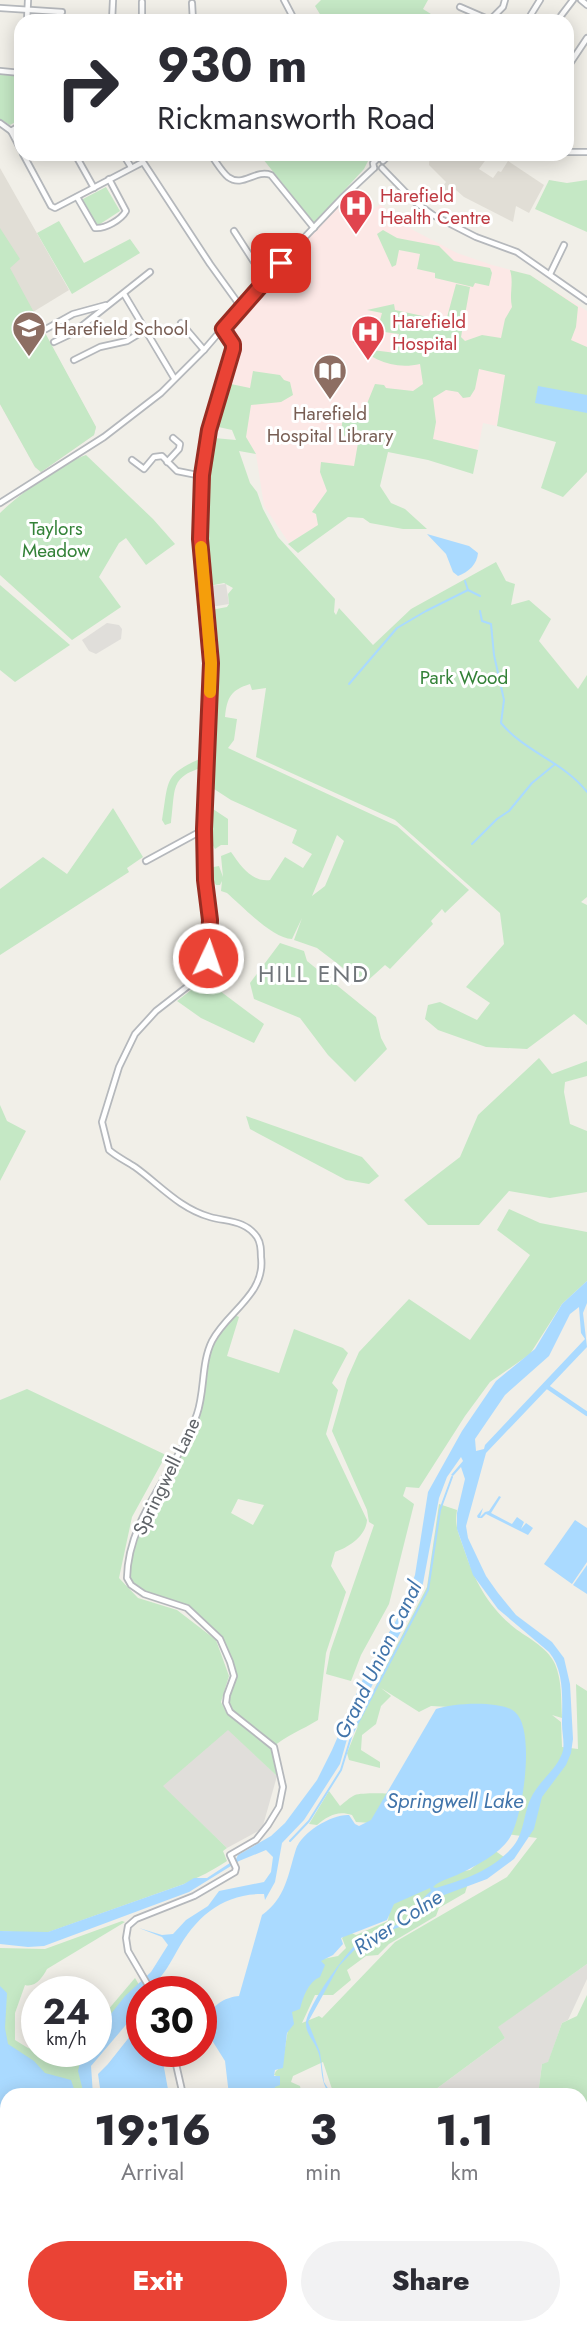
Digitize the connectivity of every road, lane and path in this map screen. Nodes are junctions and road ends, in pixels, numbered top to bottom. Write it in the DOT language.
graph roads {
  1 [pos="28,0"];
  2 [pos="505,0"];
  3 [pos="573,0"];
  4 [pos="581,0"];
  5 [pos="192,3"];
  6 [pos="587,5"];
  7 [pos="460,7"];
  8 [pos="0,8"];
  9 [pos="27,10"];
  10 [pos="62,12"];
  11 [pos="27,14"];
  12 [pos="193,14"];
  13 [pos="476,14"];
  14 [pos="495,14"];
  15 [pos="562,14"];
  16 [pos="587,38"];
  17 [pos="574,58"];
  18 [pos="0,123"];
  19 [pos="14,129"];
  20 [pos="11,131"];
  21 [pos="14,137"];
  22 [pos="27,161"];
  23 [pos="79,161"];
  24 [pos="127,161"];
  25 [pos="215,161"];
  26 [pos="374,161"];
  27 [pos="383,161"];
  28 [pos="131,167"];
  29 [pos="374,168"];
  30 [pos="382,168"];
  31 [pos="109,179"];
  32 [pos="94,187"];
  33 [pos="77,197"];
  34 [pos="314,228"];
  35 [pos="234,231"];
  36 [pos="564,245"];
  37 [pos="150,272"];
  38 [pos="550,274"];
  39 [pos="265,279"];
  40 [pos="124,294"];
  41 [pos="587,301"];
  42 [pos="111,304"];
  43 [pos="241,307"];
  44 [pos="181,323"];
  45 [pos="55,324"];
  46 [pos="46,329"];
  47 [pos="223,329"];
  48 [pos="145,330"];
  49 [pos="63,337"];
  50 [pos="54,342"];
  51 [pos="204,349"];
  52 [pos="74,360"];
  53 [pos="174,378"];
  54 [pos="173,438"];
  55 [pos="132,460"];
  56 [pos="167,462"];
  57 [pos="202,475"];
  58 [pos="0,502"];
  59 [pos="204,829"];
  60 [pos="146,860"];
  61 [pos="143,1976"];
  62 [pos="177,2067"];
  63 [pos="181,2088"];
  1 -- 9 [label="street"];
  2 -- 14 [label="street"];
  3 -- 15 [label="street"];
  4 -- 6 [label="street"];
  5 -- 12 [label="street"];
  7 -- 13 [label="street"];
  8 -- 9 [label="street"];
  9 -- 10 [label="street"];
  9 -- 11 [label="street"];
  16 -- 17 [label="street"];
  18 -- 20 [label="street"];
  19 -- 20 [label="street"];
  20 -- 21 [label="street"];
  22 -- 33 [label="street"];
  23 -- 32 [label="street"];
  24 -- 28 [label="street"];
  25 -- 34 [label="street"];
  26 -- 29 [label="street"];
  27 -- 30 [label="street"];
  28 -- 31 [label="street"];
  28 -- 43 [label="street"];
  29 -- 30 [label="street"];
  29 -- 34 [label="street"];
  30 -- 38 [label="street"];
  31 -- 32 [label="street"];
  31 -- 33 [label="street"];
  32 -- 33 [label="street"];
  34 -- 39 [label="street"];
  35 -- 39 [label="street"];
  36 -- 38 [label="street"];
  37 -- 40 [label="street"];
  38 -- 41 [label="street"];
  39 -- 43 [label="street"];
  40 -- 42 [label="street"];
  40 -- 48 [label="street"];
  42 -- 45 [label="street"];
  42 -- 49 [label="street"];
  43 -- 47 [label="street"];
  44 -- 51 [label="street"];
  45 -- 46 [label="street"];
  45 -- 49 [label="street"];
  47 -- 51 [label="street"];
  47 -- 57 [label="street"];
  48 -- 52 [label="street"];
  48 -- 53 [label="street"];
  49 -- 50 [label="street"];
  51 -- 53 [label="street"];
  53 -- 58 [label="street"];
  54 -- 56 [label="street"];
  55 -- 56 [label="street"];
  56 -- 57 [label="street"];
  57 -- 59 [label="street"];
  59 -- 60 [label="street"];
  59 -- 61 [label="street, Springwell Lane"];
  62 -- 63 [label="street"];
}
